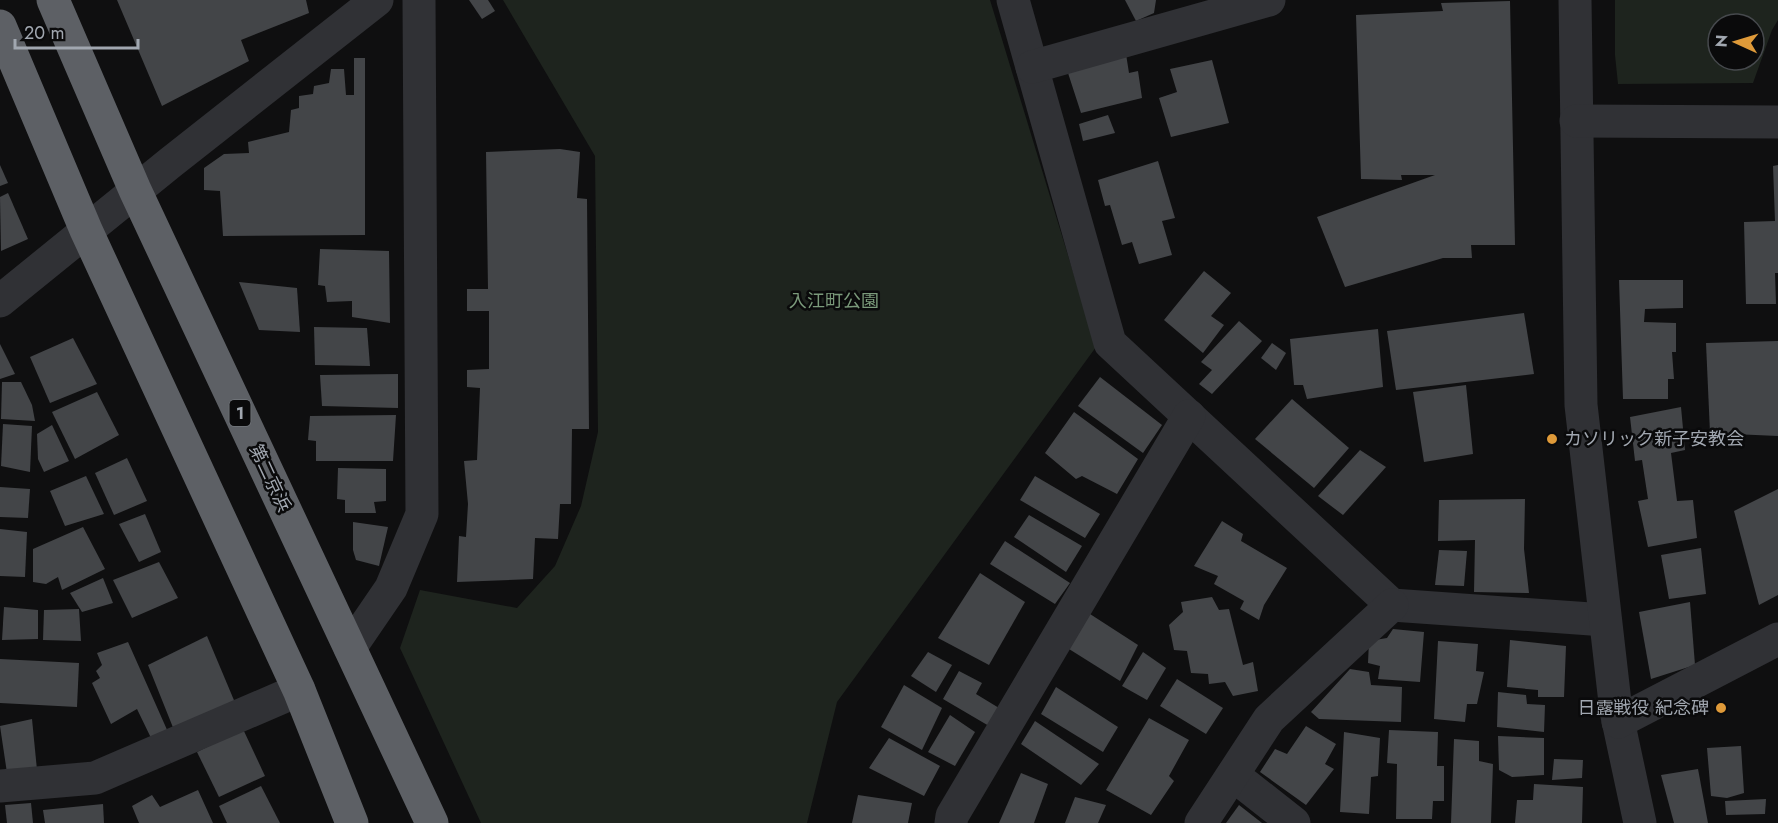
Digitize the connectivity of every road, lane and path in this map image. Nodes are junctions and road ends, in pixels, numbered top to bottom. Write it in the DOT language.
graph roads {
  1 [pos="53,0"];
  2 [pos="377,0"];
  3 [pos="419,0"];
  4 [pos="1013,0"];
  5 [pos="1269,0"];
  6 [pos="1575,0"];
  7 [pos="0,26"];
  8 [pos="1032,67"];
  9 [pos="1576,121"];
  10 [pos="1778,122"];
  11 [pos="135,190"];
  12 [pos="86,230"];
  13 [pos="0,301"];
  14 [pos="1189,416"];
  15 [pos="1392,605"];
  16 [pos="1605,620"];
  17 [pos="1778,639"];
  18 [pos="350,648"];
  19 [pos="298,690"];
  20 [pos="1618,722"];
  21 [pos="1233,775"];
  22 [pos="0,786"];
  23 [pos="352,823"];
  24 [pos="432,823"];
  25 [pos="951,823"];
  26 [pos="1201,823"];
  27 [pos="1294,823"];
  28 [pos="1640,823"];
  1 -- 11 [label="highway, 第二京浜 / 1"];
  2 -- 11 [label="street"];
  3 -- 18 [label="street"];
  4 -- 8 [label="street"];
  5 -- 8 [label="street"];
  6 -- 9 [label="street"];
  7 -- 12 [label="highway"];
  8 -- 14 [label="street"];
  9 -- 10 [label="street"];
  9 -- 16 [label="street"];
  11 -- 12 [label="street"];
  11 -- 18 [label="highway, 第二京浜 / 1"];
  12 -- 13 [label="street"];
  12 -- 19 [label="highway"];
  14 -- 15 [label="street"];
  14 -- 25 [label="street"];
  15 -- 16 [label="street"];
  15 -- 21 [label="street"];
  16 -- 20 [label="street"];
  17 -- 20 [label="street"];
  18 -- 24 [label="highway, 第二京浜 / 1"];
  19 -- 22 [label="street"];
  19 -- 23 [label="highway"];
  20 -- 28 [label="street"];
  21 -- 26 [label="street"];
  21 -- 27 [label="street"];
}
